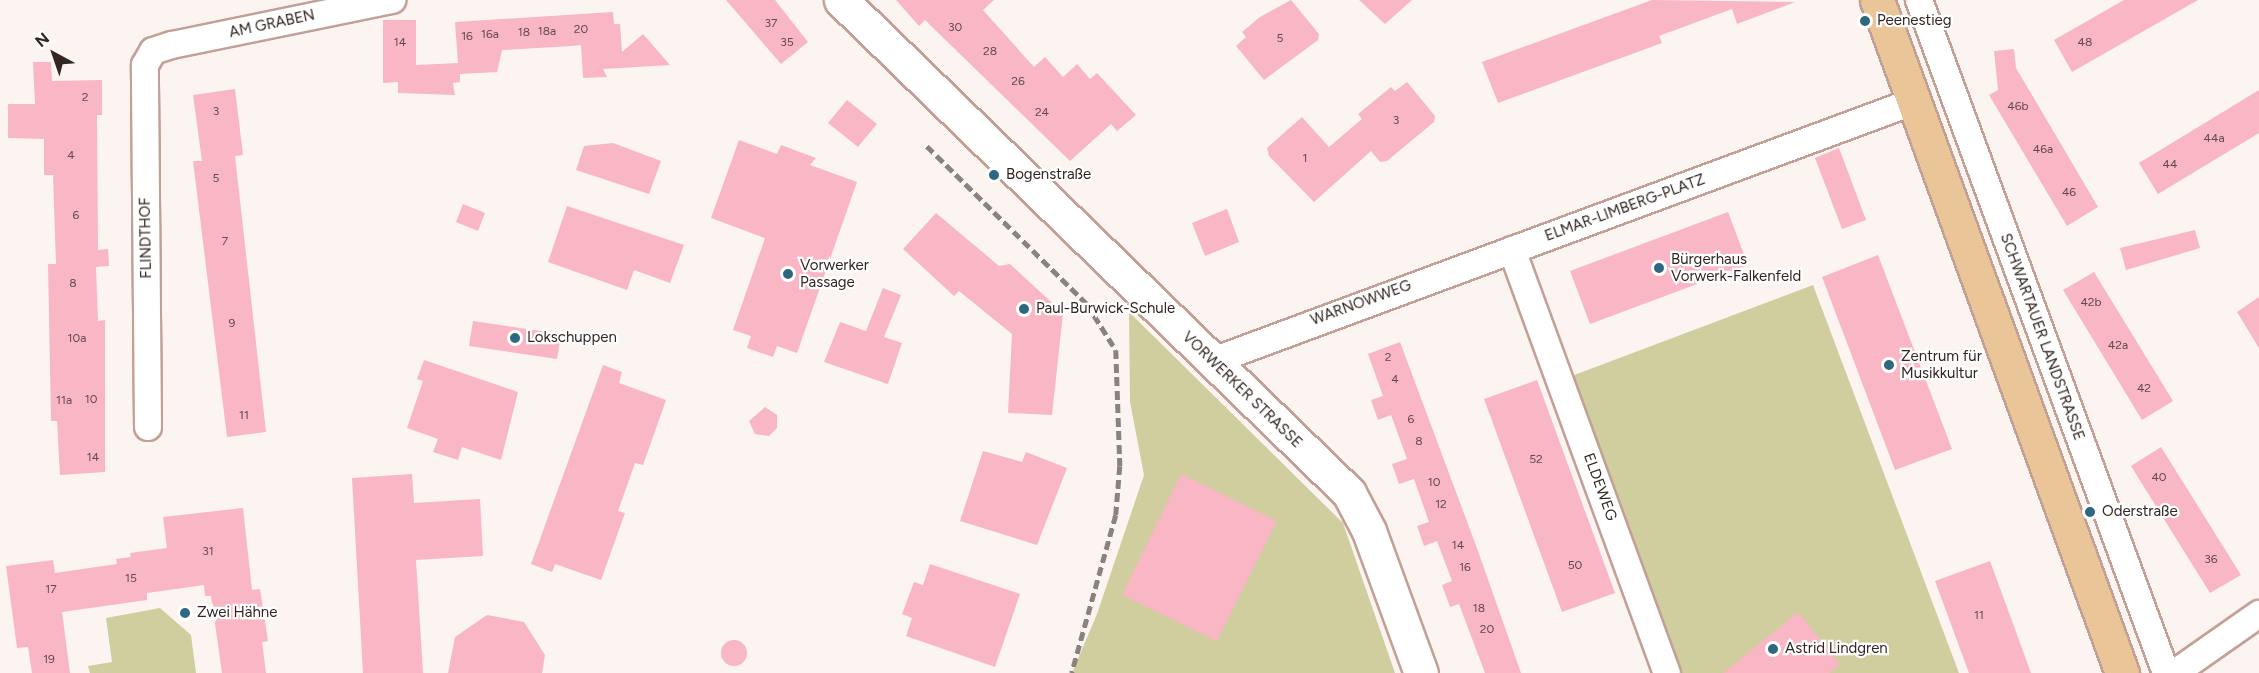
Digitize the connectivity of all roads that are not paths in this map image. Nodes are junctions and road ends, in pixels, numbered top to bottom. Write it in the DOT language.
graph roads {
  1 [pos="392,0"];
  2 [pos="841,0"];
  3 [pos="1877,0"];
  4 [pos="1919,0"];
  5 [pos="153,51"];
  6 [pos="1915,101"];
  7 [pos="1516,248"];
  8 [pos="1212,361"];
  9 [pos="148,427"];
  10 [pos="2259,614"];
  11 [pos="1421,673"];
  12 [pos="1667,673"];
  13 [pos="2122,673"];
  14 [pos="2166,673"];
  15 [pos="2175,673"];
  1 -- 5 [label="street, AM GRABEN"];
  2 -- 8 [label="street, VORWERKER STRASSE"];
  3 -- 6 [label="main road"];
  4 -- 14 [label="street, SCHWARTAUER LANDSTRASSE"];
  5 -- 9 [label="street, FLINDTHOF"];
  6 -- 7 [label="street, ELMAR-LIMBERG-PLATZ"];
  6 -- 13 [label="main road"];
  7 -- 8 [label="street, WARNOWWEG"];
  7 -- 12 [label="street, ELDEWEG"];
  8 -- 11 [label="street, VORWERKER STRASSE"];
  10 -- 15 [label="street"];
}
